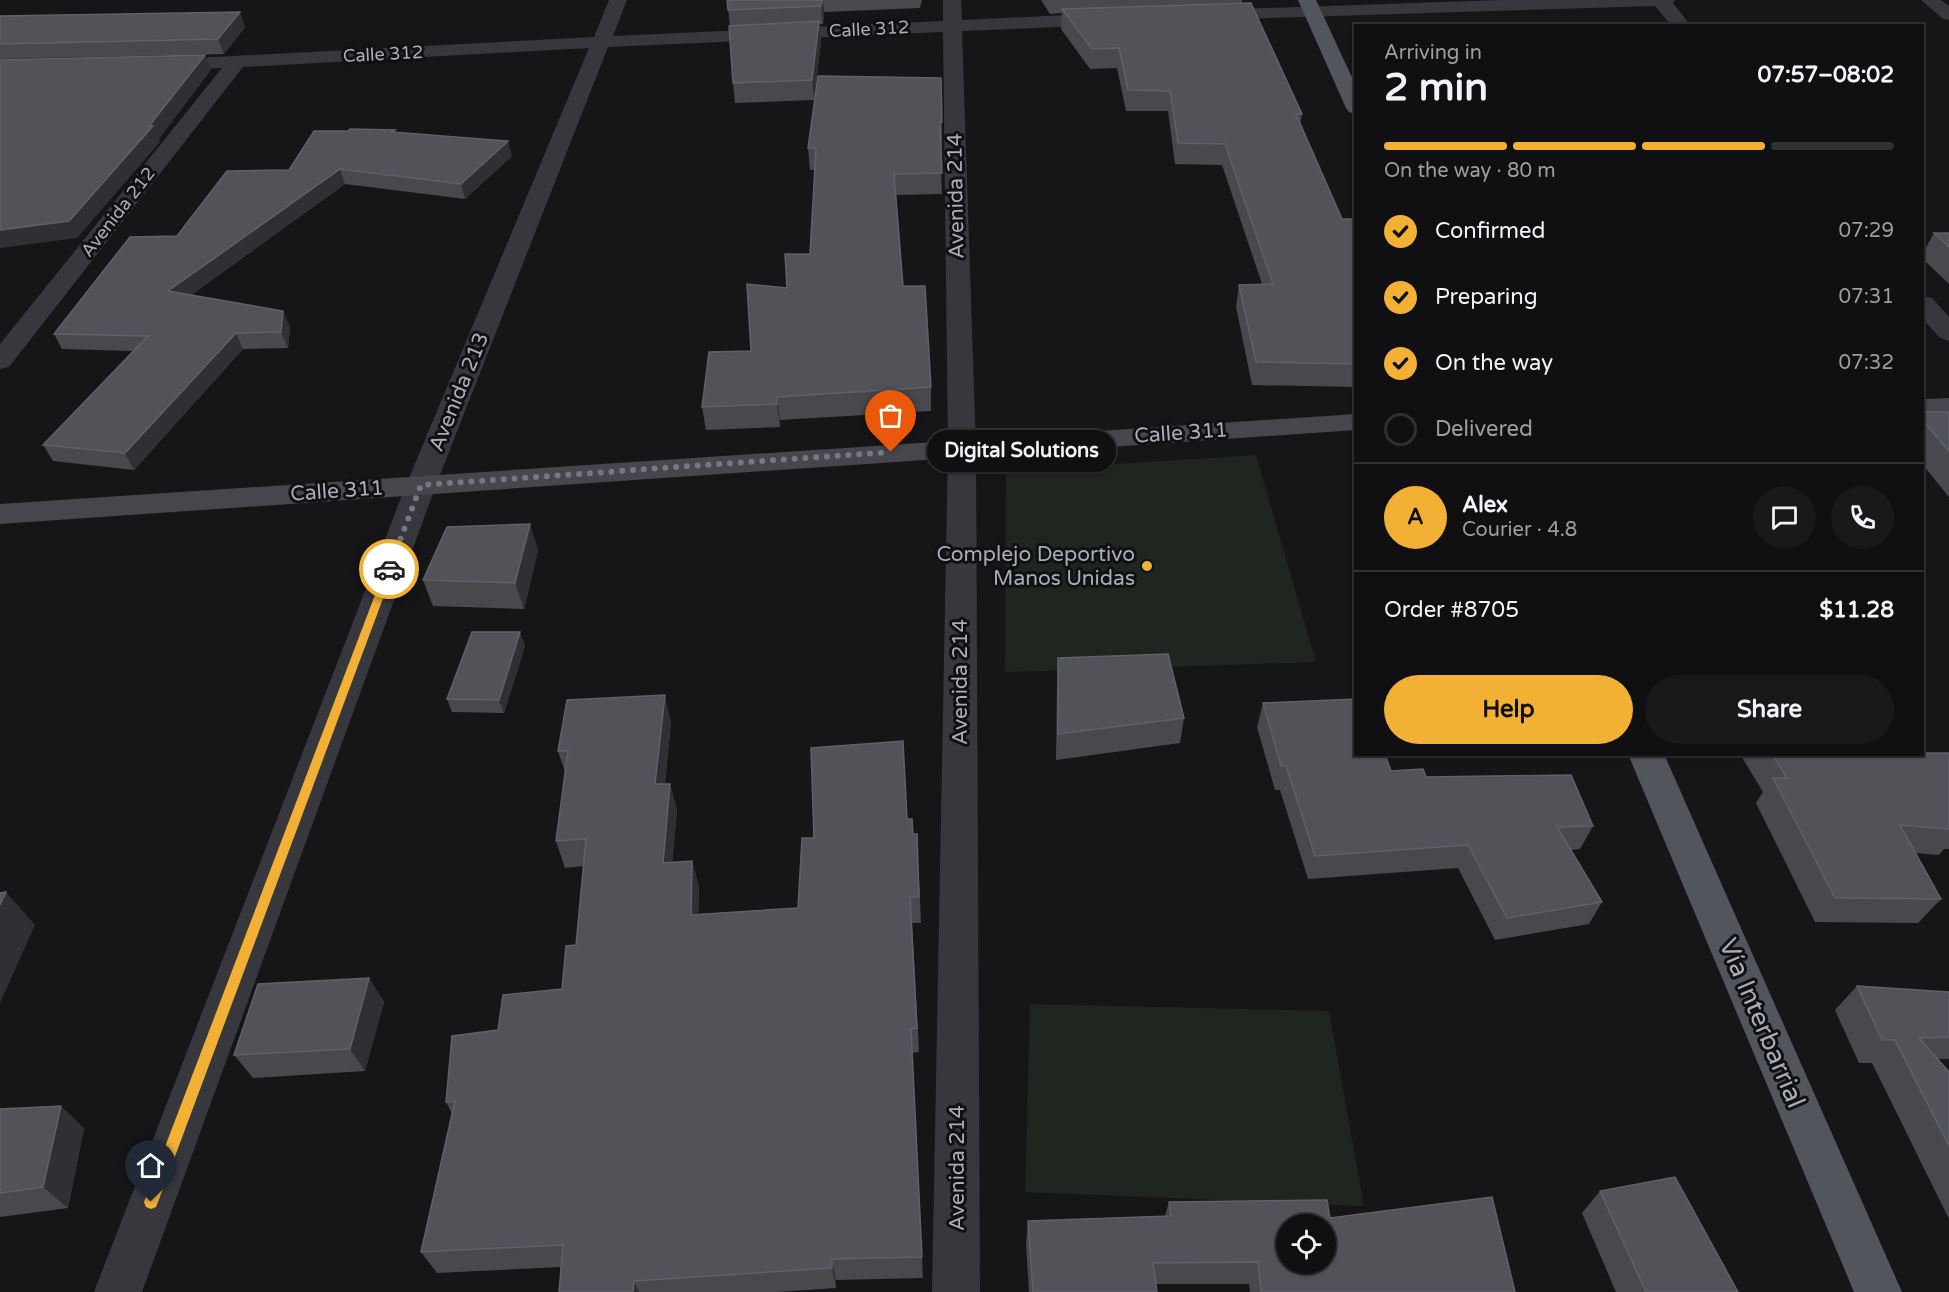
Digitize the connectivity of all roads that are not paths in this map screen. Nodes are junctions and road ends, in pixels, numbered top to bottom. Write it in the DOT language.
graph roads {
  1 [pos="618,0"];
  2 [pos="1660,0"];
  3 [pos="1666,0"];
  4 [pos="1930,0"];
  5 [pos="1309,5"];
  6 [pos="952,12"];
  7 [pos="1191,15"];
  8 [pos="1949,15"];
  9 [pos="1120,18"];
  10 [pos="1680,24"];
  11 [pos="601,42"];
  12 [pos="237,62"];
  13 [pos="142,64"];
  14 [pos="1354,104"];
  15 [pos="1924,304"];
  16 [pos="1949,333"];
  17 [pos="0,361"];
  18 [pos="1949,406"];
  19 [pos="1924,407"];
  20 [pos="1354,422"];
  21 [pos="962,448"];
  22 [pos="421,485"];
  23 [pos="0,514"];
  24 [pos="1647,756"];
  25 [pos="118,1292"];
  26 [pos="956,1292"];
  27 [pos="1878,1292"];
  1 -- 11 [label="street, Avenida 213"];
  2 -- 3 [label="street"];
  2 -- 5 [label="street"];
  2 -- 10 [label="street"];
  4 -- 8 [label="street"];
  5 -- 7 [label="street"];
  5 -- 14 [label="main road"];
  6 -- 9 [label="street, Calle 312"];
  6 -- 11 [label="street, Calle 312"];
  6 -- 21 [label="street, Avenida 214"];
  11 -- 12 [label="street, Calle 312"];
  11 -- 22 [label="street, Avenida 213"];
  12 -- 13 [label="street, Calle 312"];
  12 -- 17 [label="street, Avenida 212"];
  15 -- 16 [label="street"];
  18 -- 19 [label="street"];
  20 -- 21 [label="street, Calle 311"];
  21 -- 22 [label="street, Calle 311"];
  21 -- 26 [label="street, Avenida 214"];
  22 -- 23 [label="street, Calle 311"];
  22 -- 25 [label="street, Avenida 213"];
  24 -- 27 [label="main road, Vía Interbarrial"];
}
